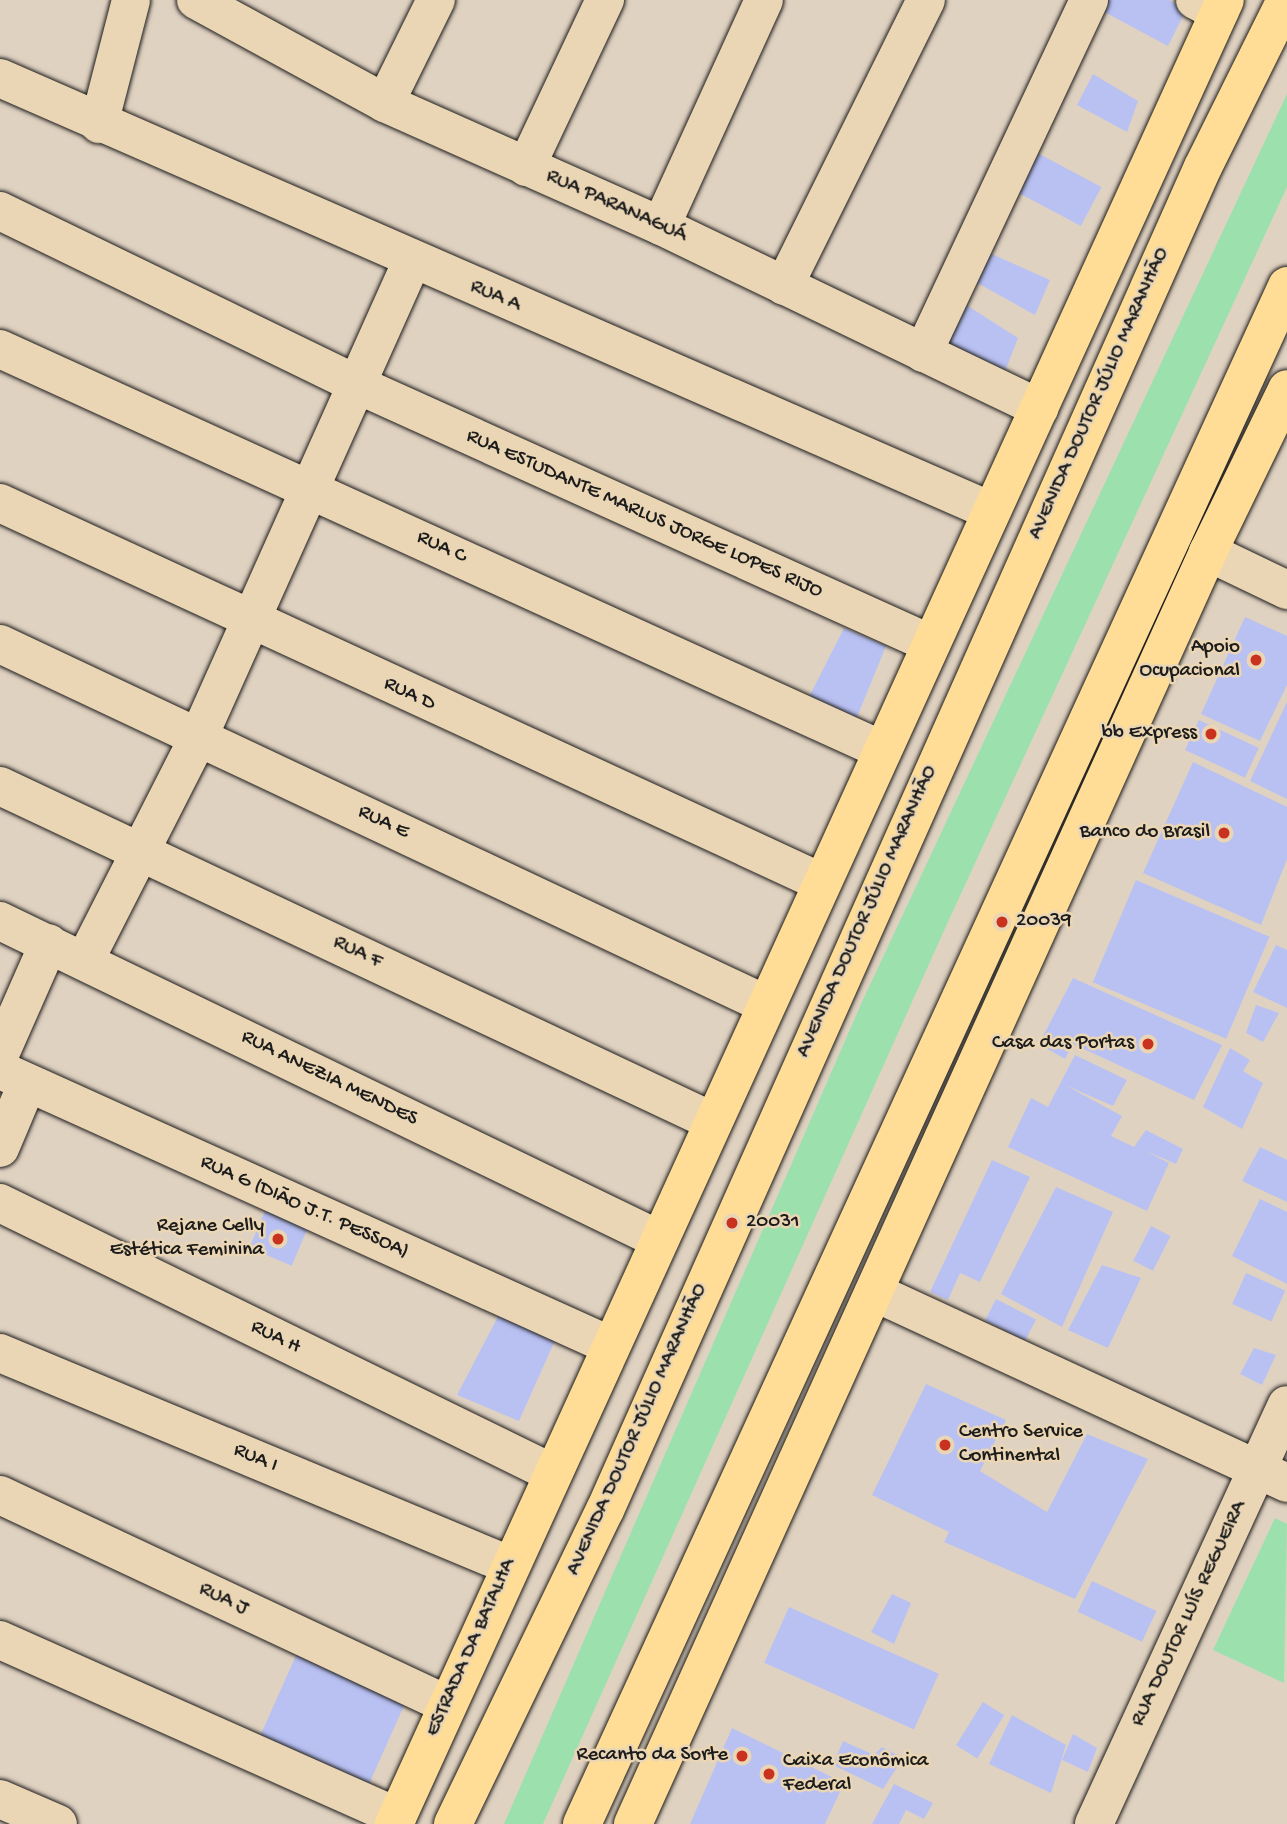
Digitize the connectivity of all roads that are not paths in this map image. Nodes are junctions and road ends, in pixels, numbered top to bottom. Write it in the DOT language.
graph roads {
  1 [pos="131,0"];
  2 [pos="196,0"];
  3 [pos="436,0"];
  4 [pos="605,0"];
  5 [pos="764,0"];
  6 [pos="926,0"];
  7 [pos="1089,0"];
  8 [pos="1286,0"];
  9 [pos="1213,4"];
  10 [pos="0,78"];
  11 [pos="385,103"];
  12 [pos="99,124"];
  13 [pos="526,167"];
  14 [pos="0,211"];
  15 [pos="661,226"];
  16 [pos="412,261"];
  17 [pos="784,286"];
  18 [pos="1287,286"];
  19 [pos="0,349"];
  20 [pos="923,354"];
  21 [pos="358,385"];
  22 [pos="1287,390"];
  23 [pos="1039,408"];
  24 [pos="311,488"];
  25 [pos="0,503"];
  26 [pos="991,511"];
  27 [pos="1208,552"];
  28 [pos="1287,590"];
  29 [pos="249,622"];
  30 [pos="0,644"];
  31 [pos="931,644"];
  32 [pos="199,736"];
  33 [pos="882,750"];
  34 [pos="0,786"];
  35 [pos="141,850"];
  36 [pos="821,882"];
  37 [pos="0,920"];
  38 [pos="49,943"];
  39 [pos="85,960"];
  40 [pos="765,1004"];
  41 [pos="0,1054"];
  42 [pos="13,1077"];
  43 [pos="712,1121"];
  44 [pos="0,1148"];
  45 [pos="0,1203"];
  46 [pos="657,1239"];
  47 [pos="876,1293"];
  48 [pos="609,1345"];
  49 [pos="0,1353"];
  50 [pos="1287,1405"];
  51 [pos="550,1472"];
  52 [pos="1272,1476"];
  53 [pos="0,1495"];
  54 [pos="509,1565"];
  55 [pos="0,1640"];
  56 [pos="447,1704"];
  57 [pos="0,1799"];
  58 [pos="396,1820"];
  59 [pos="58,1824"];
  60 [pos="453,1824"];
  61 [pos="582,1824"];
  62 [pos="633,1824"];
  63 [pos="1094,1824"];
  1 -- 12 [label="street"];
  2 -- 11 [label="street, RUA PARANAGUÁ"];
  3 -- 11 [label="street"];
  4 -- 13 [label="street"];
  5 -- 15 [label="street"];
  6 -- 17 [label="street"];
  7 -- 20 [label="street"];
  8 -- 60 [label="main road, AVENIDA DOUTOR JÚLIO MARANHÃO"];
  9 -- 23 [label="main road"];
  10 -- 12 [label="street, RUA A"];
  11 -- 13 [label="street, RUA PARANAGUÁ"];
  12 -- 16 [label="street, RUA A"];
  13 -- 15 [label="street, RUA PARANAGUÁ"];
  14 -- 21 [label="street, RUA ESTUDANTE MARLUS JORGE LOPES RIJO"];
  15 -- 17 [label="street, RUA PARANAGUÁ"];
  16 -- 21 [label="street"];
  16 -- 26 [label="street, RUA A"];
  17 -- 20 [label="street, RUA PARANAGUÁ"];
  18 -- 61 [label="main road"];
  19 -- 24 [label="street, RUA C"];
  20 -- 23 [label="street, RUA PARANAGUÁ"];
  21 -- 24 [label="street"];
  21 -- 31 [label="street, RUA ESTUDANTE MARLUS JORGE LOPES RIJO"];
  22 -- 27 [label="main road"];
  23 -- 26 [label="main road"];
  24 -- 29 [label="street"];
  24 -- 33 [label="street, RUA C"];
  25 -- 29 [label="street, RUA D"];
  26 -- 31 [label="main road"];
  27 -- 28 [label="street"];
  27 -- 47 [label="main road"];
  29 -- 32 [label="street"];
  29 -- 36 [label="street, RUA D"];
  30 -- 32 [label="street, RUA E"];
  31 -- 33 [label="main road"];
  32 -- 35 [label="street"];
  32 -- 40 [label="street, RUA E"];
  33 -- 36 [label="main road"];
  34 -- 35 [label="street, RUA F"];
  35 -- 39 [label="street"];
  35 -- 43 [label="street, RUA F"];
  36 -- 40 [label="main road"];
  37 -- 38 [label="street, RUA ANEZIA MENDES"];
  38 -- 39 [label="street, RUA ANEZIA MENDES"];
  38 -- 41 [label="street"];
  39 -- 46 [label="street, RUA ANEZIA MENDES"];
  40 -- 43 [label="main road"];
  42 -- 44 [label="street"];
  42 -- 48 [label="street, RUA G (DIÃO J.T. PESSOA)"];
  43 -- 46 [label="main road"];
  45 -- 51 [label="street, RUA H"];
  46 -- 48 [label="main road"];
  47 -- 52 [label="street"];
  47 -- 62 [label="main road"];
  48 -- 51 [label="main road"];
  49 -- 54 [label="street, RUA I"];
  50 -- 52 [label="street, RUA DOUTOR LUÍS REGUEIRA"];
  51 -- 54 [label="main road, ESTRADA DA BATALHA"];
  52 -- 63 [label="street, RUA DOUTOR LUÍS REGUEIRA"];
  53 -- 56 [label="street, RUA J"];
  54 -- 56 [label="main road, ESTRADA DA BATALHA"];
  55 -- 58 [label="street"];
  56 -- 58 [label="main road, ESTRADA DA BATALHA"];
  57 -- 59 [label="street"];
}
